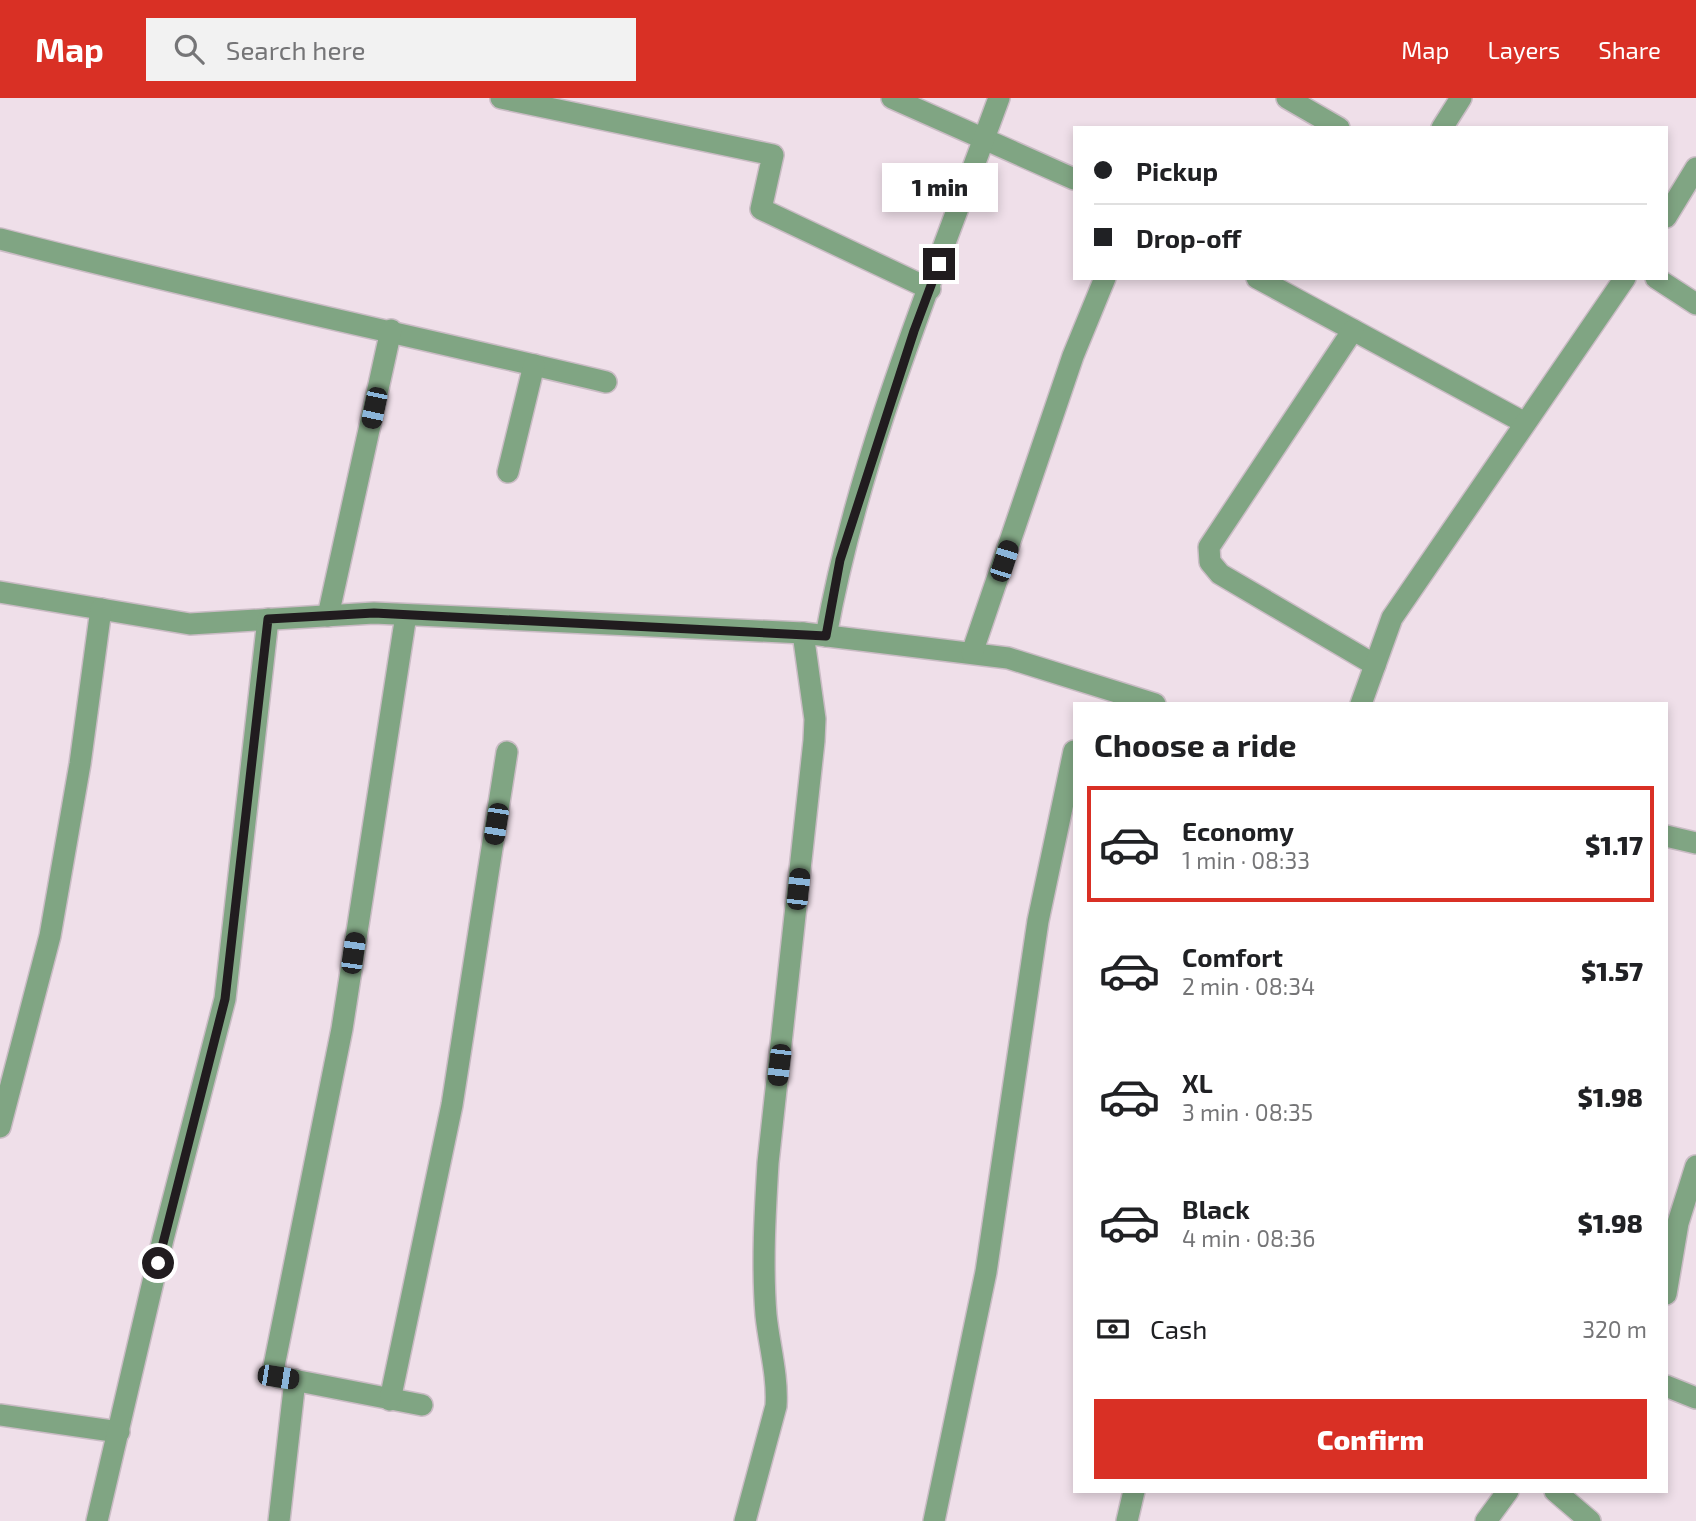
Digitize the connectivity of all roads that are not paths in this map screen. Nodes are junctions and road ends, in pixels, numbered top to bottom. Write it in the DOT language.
graph roads {
  1 [pos="501,98"];
  2 [pos="892,98"];
  3 [pos="999,98"];
  4 [pos="1287,98"];
  5 [pos="1461,98"];
  6 [pos="1336,126"];
  7 [pos="1443,126"];
  8 [pos="984,139"];
  9 [pos="1696,168"];
  10 [pos="1073,179"];
  11 [pos="1668,214"];
  12 [pos="0,239"];
  13 [pos="1104,280"];
  14 [pos="1261,280"];
  15 [pos="1620,280"];
  16 [pos="1659,280"];
  17 [pos="930,289"];
  18 [pos="1696,304"];
  19 [pos="391,330"];
  20 [pos="1353,330"];
  21 [pos="534,365"];
  22 [pos="606,382"];
  23 [pos="1525,423"];
  24 [pos="508,472"];
  25 [pos="1,595"];
  26 [pos="101,609"];
  27 [pos="406,615"];
  28 [pos="328,616"];
  29 [pos="268,619"];
  30 [pos="803,633"];
  31 [pos="826,636"];
  32 [pos="972,653"];
  33 [pos="1376,665"];
  34 [pos="1087,694"];
  35 [pos="1142,702"];
  36 [pos="1363,702"];
  37 [pos="507,752"];
  38 [pos="1073,756"];
  39 [pos="1668,837"];
  40 [pos="1696,844"];
  41 [pos="0,1127"];
  42 [pos="1696,1166"];
  43 [pos="1668,1282"];
  44 [pos="295,1380"];
  45 [pos="1668,1387"];
  46 [pos="1696,1398"];
  47 [pos="390,1400"];
  48 [pos="422,1405"];
  49 [pos="0,1415"];
  50 [pos="119,1432"];
  51 [pos="1134,1493"];
  52 [pos="1507,1493"];
  53 [pos="1557,1493"];
  54 [pos="97,1521"];
  55 [pos="279,1521"];
  56 [pos="745,1521"];
  57 [pos="934,1521"];
  58 [pos="1127,1521"];
  59 [pos="1486,1521"];
  60 [pos="1590,1521"];
  1 -- 17 [label="street"];
  2 -- 8 [label="street"];
  3 -- 8 [label="street"];
  4 -- 6 [label="street"];
  5 -- 7 [label="street"];
  8 -- 10 [label="street"];
  8 -- 17 [label="street"];
  9 -- 11 [label="street"];
  12 -- 19 [label="street"];
  13 -- 32 [label="street"];
  14 -- 20 [label="street"];
  15 -- 23 [label="street"];
  16 -- 18 [label="street"];
  17 -- 31 [label="street"];
  19 -- 21 [label="street"];
  19 -- 28 [label="street"];
  20 -- 23 [label="street"];
  20 -- 33 [label="street"];
  21 -- 22 [label="street"];
  21 -- 24 [label="street"];
  23 -- 33 [label="street"];
  25 -- 26 [label="street"];
  26 -- 29 [label="street"];
  26 -- 41 [label="street"];
  27 -- 28 [label="street"];
  27 -- 30 [label="street"];
  27 -- 44 [label="street"];
  28 -- 29 [label="street"];
  29 -- 50 [label="street"];
  30 -- 31 [label="street"];
  30 -- 56 [label="street"];
  31 -- 32 [label="street"];
  32 -- 34 [label="street"];
  33 -- 36 [label="street"];
  34 -- 35 [label="street"];
  37 -- 47 [label="street"];
  38 -- 57 [label="street"];
  39 -- 40 [label="street"];
  42 -- 43 [label="street"];
  44 -- 47 [label="street"];
  44 -- 55 [label="street"];
  45 -- 46 [label="street"];
  47 -- 48 [label="street"];
  49 -- 50 [label="street"];
  50 -- 54 [label="street"];
  51 -- 58 [label="street"];
  52 -- 59 [label="street"];
  53 -- 60 [label="street"];
}
